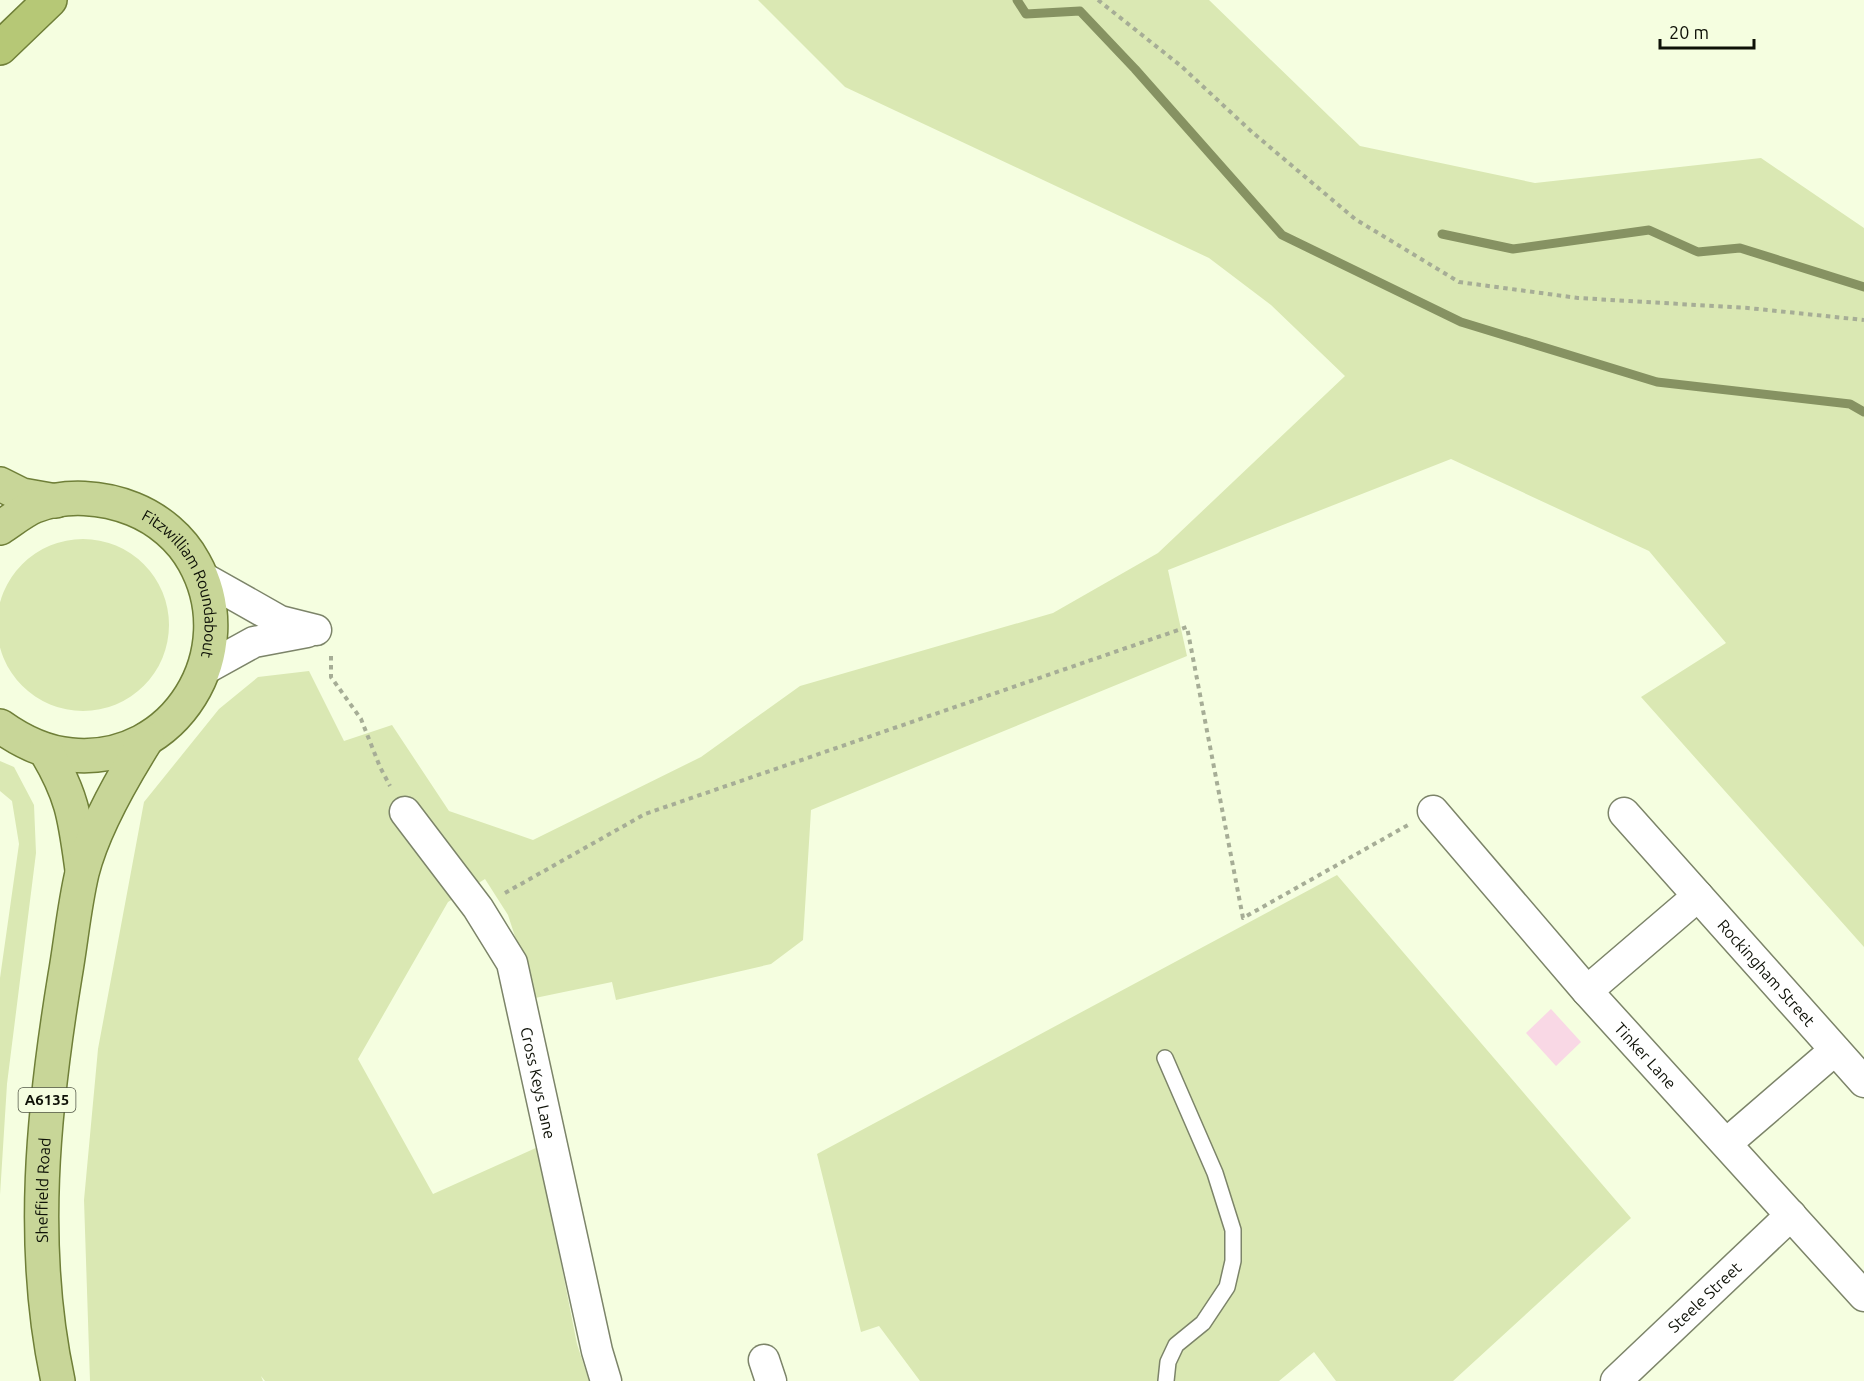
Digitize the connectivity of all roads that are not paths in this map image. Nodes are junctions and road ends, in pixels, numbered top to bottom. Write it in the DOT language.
graph roads {
  1 [pos="50,0"];
  2 [pos="0,48"];
  3 [pos="0,484"];
  4 [pos="56,501"];
  5 [pos="0,528"];
  6 [pos="202,577"];
  7 [pos="205,669"];
  8 [pos="0,726"];
  9 [pos="147,739"];
  10 [pos="45,750"];
  11 [pos="1433,810"];
  12 [pos="405,812"];
  13 [pos="1624,813"];
  14 [pos="82,872"];
  15 [pos="1698,896"];
  16 [pos="1587,991"];
  17 [pos="1835,1050"];
  18 [pos="1166,1058"];
  19 [pos="1864,1082"];
  20 [pos="1727,1143"];
  21 [pos="1791,1215"];
  22 [pos="1864,1296"];
  23 [pos="47,1331"];
  24 [pos="37,1381"];
  25 [pos="58,1381"];
  26 [pos="606,1381"];
  27 [pos="1166,1381"];
  28 [pos="1616,1381"];
  1 -- 2 [label="highway"];
  3 -- 4 [label="main road"];
  4 -- 5 [label="main road, Fitzwilliam Roundabout"];
  4 -- 6 [label="main road, Fitzwilliam Roundabout"];
  6 -- 7 [label="main road, Fitzwilliam Roundabout"];
  6 -- 7 [label="street"];
  7 -- 9 [label="main road, Fitzwilliam Roundabout"];
  8 -- 10 [label="main road, Fitzwilliam Roundabout"];
  9 -- 10 [label="main road, Fitzwilliam Roundabout"];
  9 -- 14 [label="main road, Sheffield Road / A6135"];
  10 -- 14 [label="main road, Sheffield Road / A6135"];
  11 -- 16 [label="street, Tinker Lane"];
  12 -- 26 [label="street, Cross Keys Lane"];
  13 -- 15 [label="street, Rockingham Street"];
  14 -- 23 [label="main road, Sheffield Road / A6135"];
  15 -- 16 [label="street"];
  15 -- 17 [label="street, Rockingham Street"];
  16 -- 20 [label="street, Tinker Lane"];
  17 -- 19 [label="street, Rockingham Street"];
  17 -- 20 [label="street"];
  18 -- 27 [label="lane"];
  20 -- 21 [label="street, Tinker Lane"];
  21 -- 22 [label="street, Tinker Lane"];
  21 -- 28 [label="street, Steele Street"];
  23 -- 24 [label="main road, Sheffield Road / A6135"];
  23 -- 25 [label="main road, Sheffield Road / A6135"];
}
